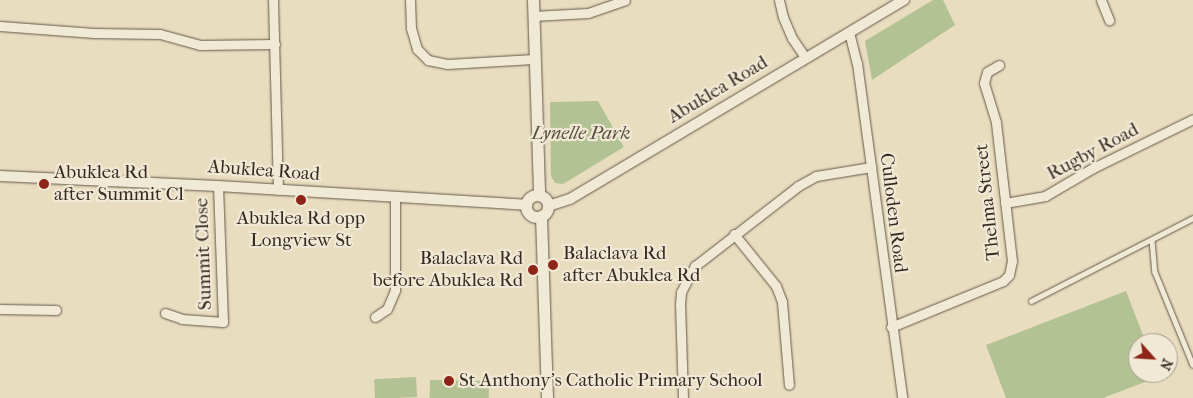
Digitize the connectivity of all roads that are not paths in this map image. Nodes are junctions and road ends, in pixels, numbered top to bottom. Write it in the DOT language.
graph roads {
  1 [pos="272,0"];
  2 [pos="410,0"];
  3 [pos="532,0"];
  4 [pos="625,0"];
  5 [pos="779,0"];
  6 [pos="904,0"];
  7 [pos="1101,0"];
  8 [pos="533,16"];
  9 [pos="1109,20"];
  10 [pos="0,26"];
  11 [pos="848,32"];
  12 [pos="275,44"];
  13 [pos="805,58"];
  14 [pos="534,60"];
  15 [pos="999,65"];
  16 [pos="1193,120"];
  17 [pos="871,167"];
  18 [pos="0,176"];
  19 [pos="218,186"];
  20 [pos="278,190"];
  21 [pos="539,195"];
  22 [pos="396,197"];
  23 [pos="1005,203"];
  24 [pos="526,205"];
  25 [pos="548,206"];
  26 [pos="541,216"];
  27 [pos="1193,218"];
  28 [pos="734,234"];
  29 [pos="1152,240"];
  30 [pos="1031,301"];
  31 [pos="0,309"];
  32 [pos="56,310"];
  33 [pos="165,313"];
  34 [pos="375,317"];
  35 [pos="891,327"];
  36 [pos="1193,366"];
  37 [pos="789,385"];
  38 [pos="547,398"];
  39 [pos="683,398"];
  40 [pos="902,398"];
  1 -- 12 [label="street"];
  2 -- 14 [label="street"];
  3 -- 8 [label="main road"];
  4 -- 8 [label="street"];
  5 -- 13 [label="street"];
  6 -- 11 [label="street, Abuklea Road"];
  7 -- 9 [label="street"];
  8 -- 14 [label="main road"];
  10 -- 12 [label="street"];
  11 -- 13 [label="street, Abuklea Road"];
  11 -- 17 [label="street, Culloden Road"];
  12 -- 20 [label="street"];
  13 -- 25 [label="street, Abuklea Road"];
  14 -- 21 [label="main road"];
  15 -- 23 [label="street, Thelma Street"];
  16 -- 23 [label="street, Rugby Road"];
  17 -- 28 [label="street"];
  17 -- 35 [label="street, Culloden Road"];
  18 -- 19 [label="street, Abuklea Road"];
  19 -- 20 [label="street, Abuklea Road"];
  19 -- 33 [label="street, Summit Close"];
  20 -- 22 [label="street, Abuklea Road"];
  21 -- 24 [label="main road"];
  21 -- 25 [label="main road"];
  22 -- 24 [label="street, Abuklea Road"];
  22 -- 34 [label="street"];
  23 -- 35 [label="street, Thelma Street"];
  24 -- 26 [label="main road"];
  25 -- 26 [label="main road"];
  26 -- 38 [label="main road"];
  27 -- 29 [label="lane"];
  28 -- 37 [label="street"];
  28 -- 39 [label="street"];
  29 -- 30 [label="lane"];
  29 -- 36 [label="lane"];
  31 -- 32 [label="street"];
  35 -- 40 [label="street, Culloden Road"];
}
